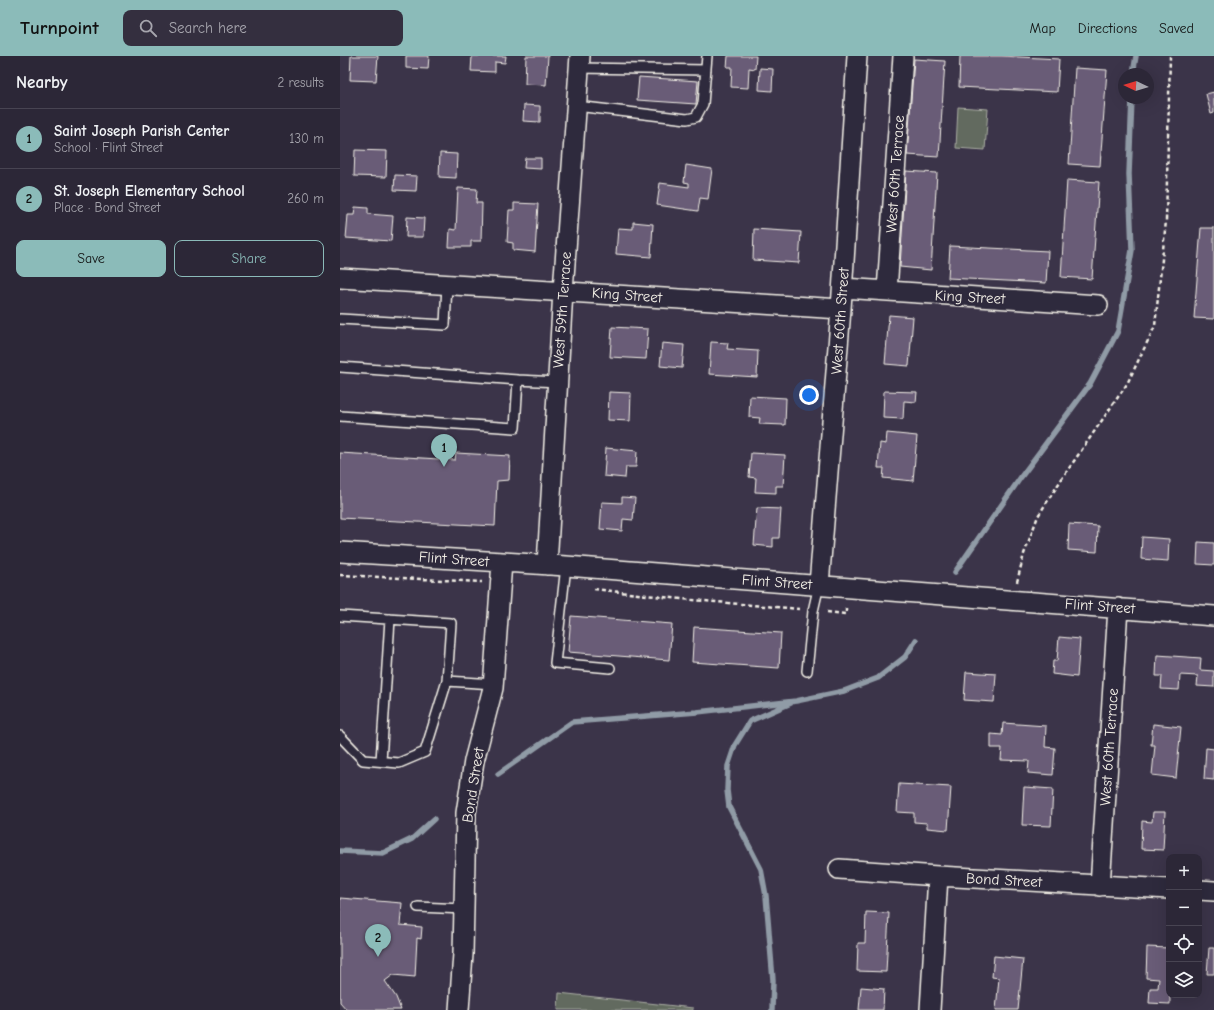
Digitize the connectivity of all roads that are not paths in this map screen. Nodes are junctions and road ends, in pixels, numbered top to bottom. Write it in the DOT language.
graph roads {
  1 [pos="707,56"];
  2 [pos="857,56"];
  3 [pos="903,56"];
  4 [pos="580,62"];
  5 [pos="706,70"];
  6 [pos="576,106"];
  7 [pos="340,278"];
  8 [pos="447,284"];
  9 [pos="843,288"];
  10 [pos="563,291"];
  11 [pos="887,292"];
  12 [pos="1098,305"];
  13 [pos="841,309"];
  14 [pos="340,319"];
  15 [pos="340,367"];
  16 [pos="518,380"];
  17 [pos="558,382"];
  18 [pos="340,416"];
  19 [pos="340,552"];
  20 [pos="502,562"];
  21 [pos="557,565"];
  22 [pos="819,585"];
  23 [pos="1118,608"];
  24 [pos="340,616"];
  25 [pos="1214,616"];
  26 [pos="390,619"];
  27 [pos="610,668"];
  28 [pos="807,671"];
  29 [pos="447,681"];
  30 [pos="494,684"];
  31 [pos="340,736"];
  32 [pos="381,761"];
  33 [pos="839,869"];
  34 [pos="938,876"];
  35 [pos="1100,886"];
  36 [pos="1166,889"];
  37 [pos="1202,890"];
  38 [pos="1214,891"];
  39 [pos="418,907"];
  40 [pos="464,909"];
  41 [pos="459,1010"];
  42 [pos="930,1010"];
  1 -- 5 [label="lane"];
  2 -- 9 [label="street, West 60th Street"];
  3 -- 11 [label="street, West 60th Terrace"];
  4 -- 5 [label="lane"];
  4 -- 6 [label="street, West 59th Terrace"];
  5 -- 6 [label="lane"];
  6 -- 10 [label="street, West 59th Terrace"];
  7 -- 8 [label="street, King Street"];
  8 -- 10 [label="street, King Street"];
  8 -- 14 [label="lane"];
  9 -- 11 [label="street, King Street"];
  9 -- 13 [label="street, West 60th Street"];
  10 -- 13 [label="street, King Street"];
  10 -- 17 [label="street, West 59th Terrace"];
  11 -- 12 [label="street, King Street"];
  13 -- 22 [label="street, West 60th Street"];
  15 -- 16 [label="lane"];
  16 -- 17 [label="lane"];
  16 -- 18 [label="lane"];
  17 -- 21 [label="street, West 59th Terrace"];
  19 -- 20 [label="street, Flint Street"];
  20 -- 21 [label="street, Flint Street"];
  20 -- 30 [label="street, Bond Street"];
  21 -- 22 [label="street, Flint Street"];
  21 -- 27 [label="lane"];
  22 -- 23 [label="street, Flint Street"];
  22 -- 28 [label="lane"];
  23 -- 25 [label="street, Flint Street"];
  23 -- 35 [label="street, West 60th Terrace"];
  24 -- 26 [label="lane"];
  26 -- 29 [label="lane"];
  26 -- 32 [label="lane"];
  29 -- 30 [label="lane"];
  29 -- 32 [label="lane"];
  30 -- 40 [label="street, Bond Street"];
  31 -- 32 [label="lane"];
  33 -- 34 [label="street, Bond Street"];
  34 -- 35 [label="street, Bond Street"];
  34 -- 42 [label="street"];
  35 -- 36 [label="street, Bond Street"];
  37 -- 38 [label="street"];
  39 -- 40 [label="lane"];
  40 -- 41 [label="street, Bond Street"];
}
